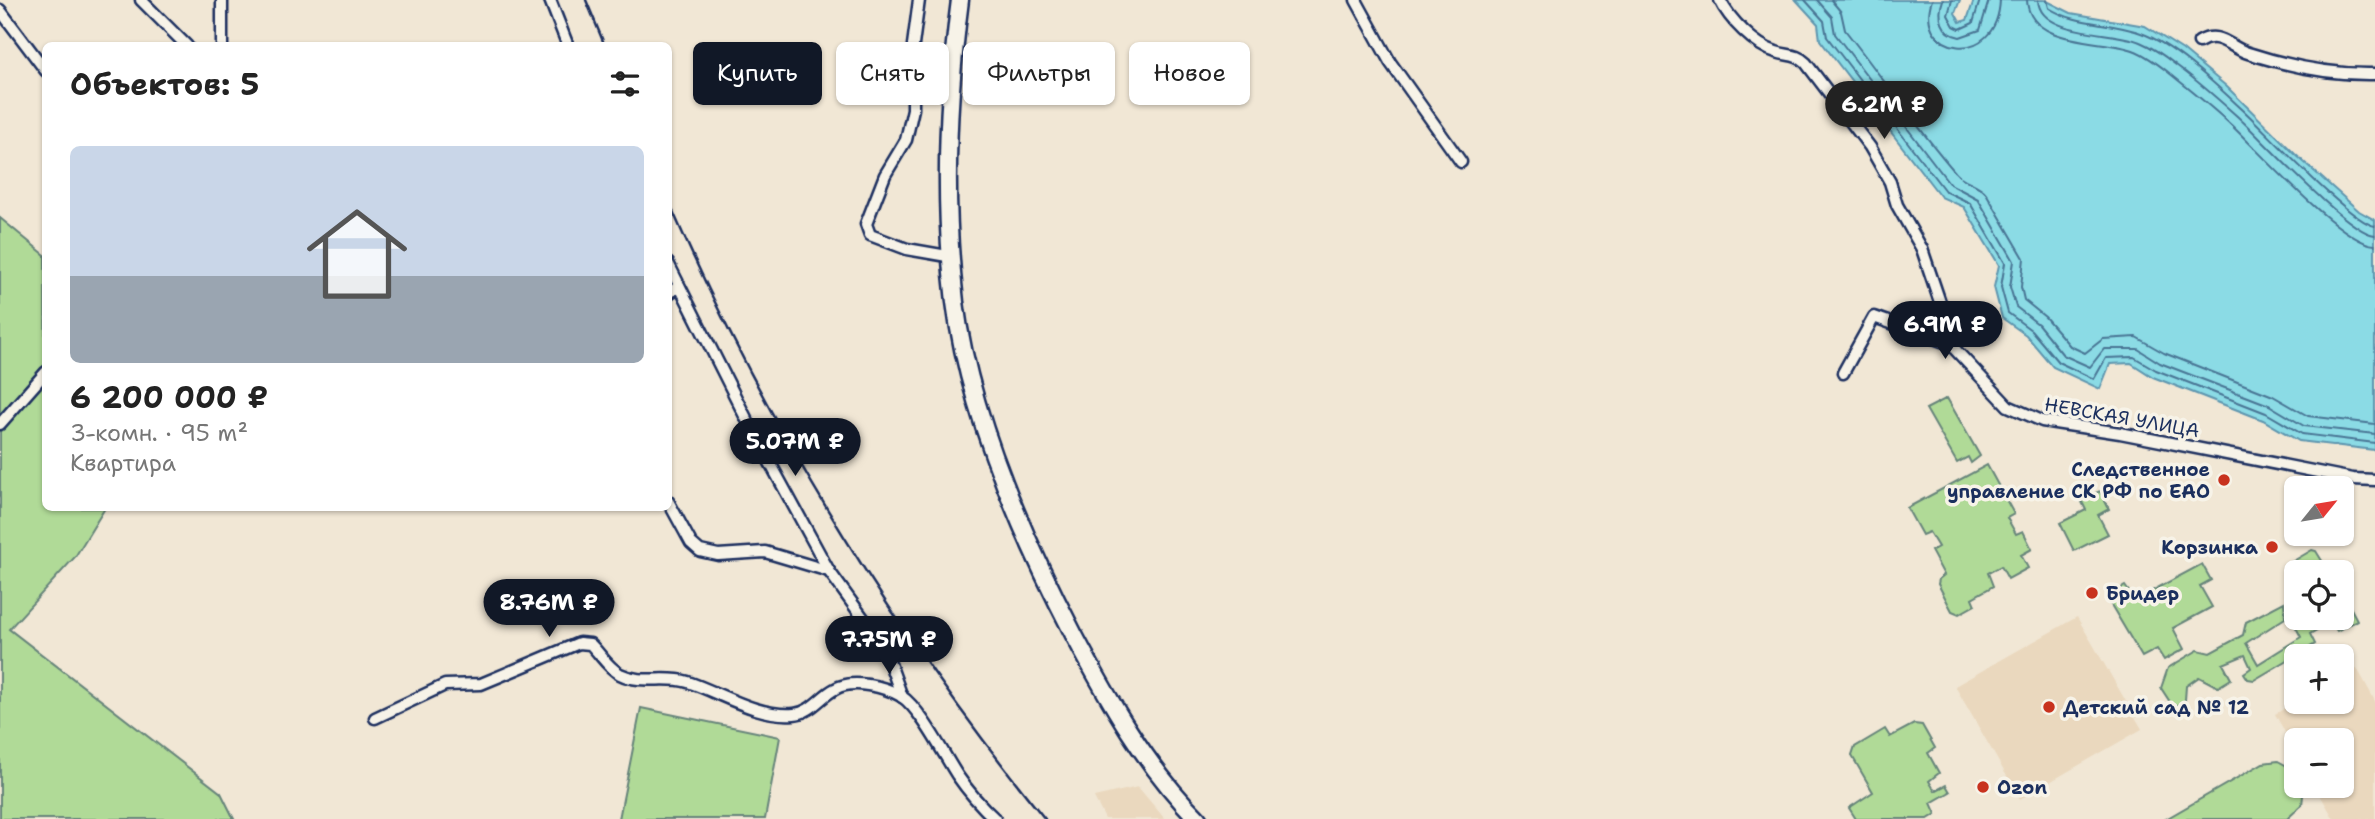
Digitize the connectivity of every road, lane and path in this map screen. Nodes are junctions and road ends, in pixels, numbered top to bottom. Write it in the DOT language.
graph roads {
  1 [pos="141,0"];
  2 [pos="222,0"];
  3 [pos="550,0"];
  4 [pos="919,0"];
  5 [pos="960,0"];
  6 [pos="1356,0"];
  7 [pos="1720,0"];
  8 [pos="0,10"];
  9 [pos="183,42"];
  10 [pos="222,42"];
  11 [pos="566,42"];
  12 [pos="2199,42"];
  13 [pos="42,66"];
  14 [pos="2375,74"];
  15 [pos="1461,162"];
  16 [pos="953,257"];
  17 [pos="672,271"];
  18 [pos="679,286"];
  19 [pos="672,291"];
  20 [pos="1950,344"];
  21 [pos="1843,373"];
  22 [pos="42,377"];
  23 [pos="0,424"];
  24 [pos="2375,480"];
  25 [pos="672,508"];
  26 [pos="829,570"];
  27 [pos="902,697"];
  28 [pos="376,718"];
  29 [pos="995,819"];
  30 [pos="1198,819"];
  1 -- 9 [label="street"];
  2 -- 10 [label="street"];
  3 -- 11 [label="street"];
  4 -- 16 [label="street"];
  5 -- 16 [label="main road"];
  6 -- 15 [label="street"];
  7 -- 20 [label="street"];
  8 -- 13 [label="street"];
  12 -- 14 [label="street"];
  16 -- 30 [label="main road"];
  17 -- 18 [label="street"];
  18 -- 19 [label="street"];
  18 -- 26 [label="street"];
  20 -- 21 [label="street, НЕВСКАЯ УЛИЦА"];
  20 -- 24 [label="street, НЕВСКАЯ УЛИЦА"];
  22 -- 23 [label="street"];
  25 -- 26 [label="street"];
  26 -- 27 [label="street"];
  27 -- 28 [label="street"];
  27 -- 29 [label="street"];
}
